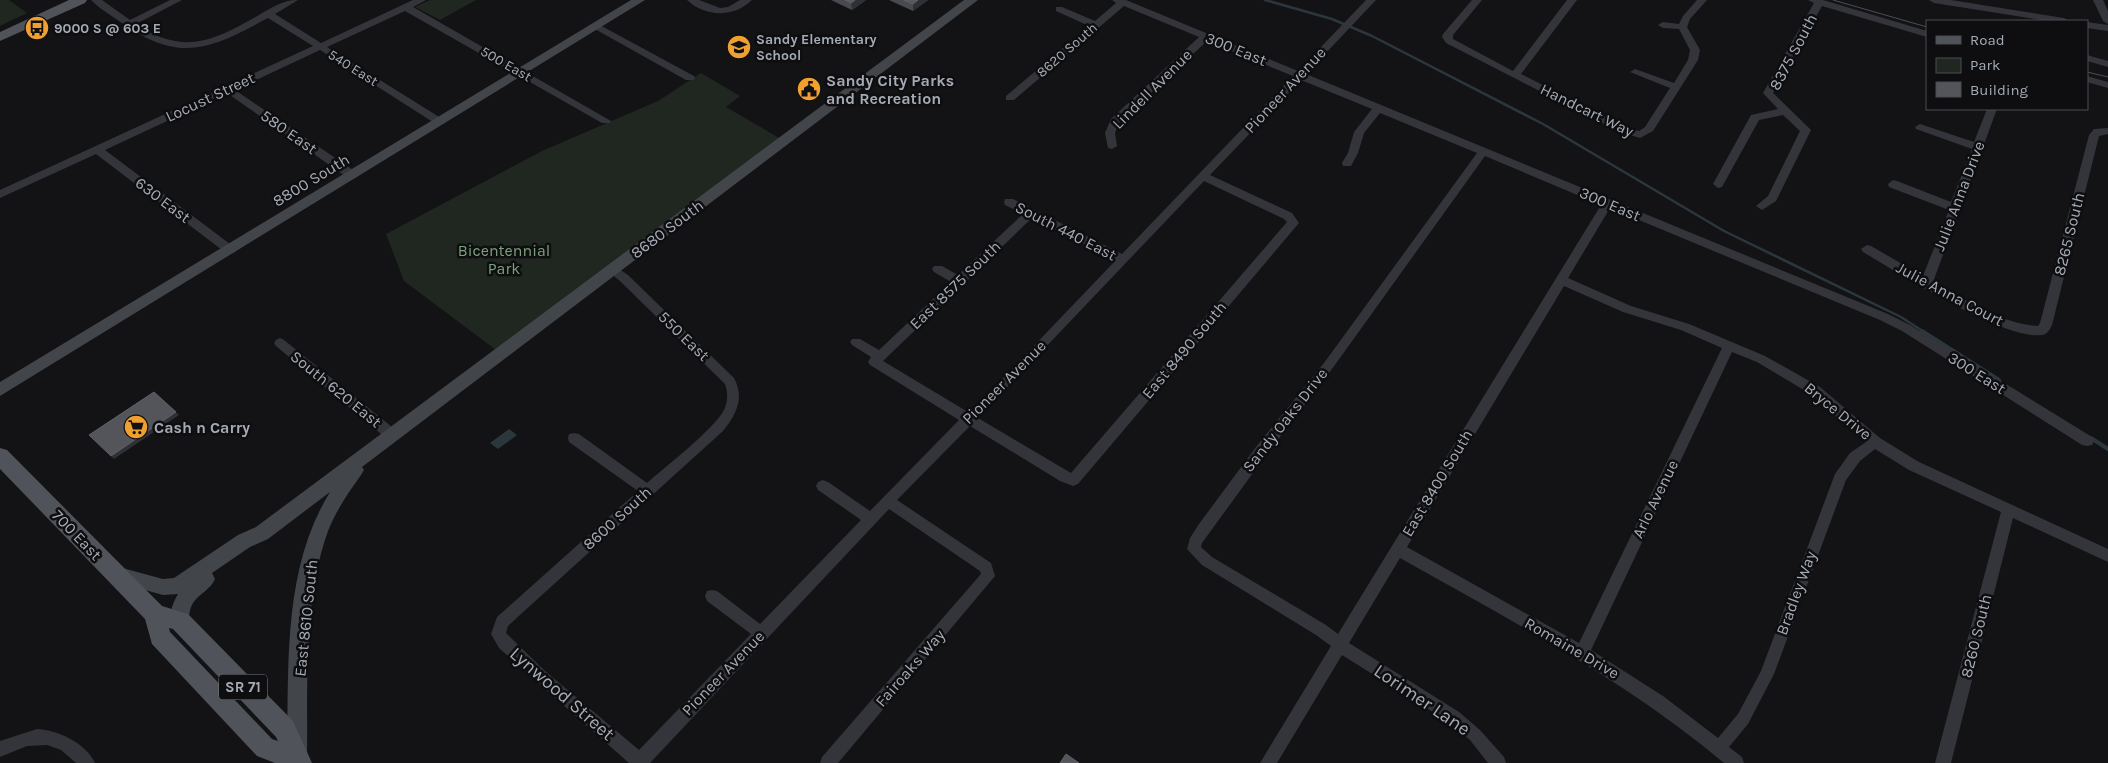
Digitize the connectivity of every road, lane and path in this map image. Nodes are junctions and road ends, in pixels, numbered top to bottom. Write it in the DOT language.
graph roads {
  1 [pos="80,0"];
  2 [pos="96,0"];
  3 [pos="177,0"];
  4 [pos="293,0"];
  5 [pos="421,0"];
  6 [pos="639,0"];
  7 [pos="692,0"];
  8 [pos="747,0"];
  9 [pos="972,0"];
  10 [pos="1371,0"];
  11 [pos="1476,0"];
  12 [pos="1572,0"];
  13 [pos="1702,0"];
  14 [pos="1934,0"];
  15 [pos="1988,0"];
  16 [pos="2098,0"];
  17 [pos="1120,1"];
  18 [pos="1816,1"];
  19 [pos="405,7"];
  20 [pos="1059,9"];
  21 [pos="1992,10"];
  22 [pos="267,13"];
  23 [pos="2039,19"];
  24 [pos="2052,20"];
  25 [pos="2108,21"];
  26 [pos="131,23"];
  27 [pos="1096,25"];
  28 [pos="1663,25"];
  29 [pos="2088,25"];
  30 [pos="596,26"];
  31 [pos="1682,27"];
  32 [pos="2108,28"];
  33 [pos="1926,34"];
  34 [pos="1206,36"];
  35 [pos="0,37"];
  36 [pos="320,46"];
  37 [pos="2088,58"];
  38 [pos="2108,64"];
  39 [pos="1635,72"];
  40 [pos="520,73"];
  41 [pos="1299,75"];
  42 [pos="1515,75"];
  43 [pos="690,78"];
  44 [pos="2088,79"];
  45 [pos="2108,85"];
  46 [pos="1676,87"];
  47 [pos="227,89"];
  48 [pos="1010,98"];
  49 [pos="1378,108"];
  50 [pos="1785,110"];
  51 [pos="1992,110"];
  52 [pos="606,121"];
  53 [pos="440,122"];
  54 [pos="1920,127"];
  55 [pos="2103,131"];
  56 [pos="1112,146"];
  57 [pos="1978,147"];
  58 [pos="97,149"];
  59 [pos="1483,152"];
  60 [pos="1347,163"];
  61 [pos="352,175"];
  62 [pos="1202,176"];
  63 [pos="1718,184"];
  64 [pos="1892,184"];
  65 [pos="0,194"];
  66 [pos="1009,202"];
  67 [pos="1608,203"];
  68 [pos="1762,206"];
  69 [pos="1955,208"];
  70 [pos="1030,213"];
  71 [pos="230,250"];
  72 [pos="1867,250"];
  73 [pos="1124,259"];
  74 [pos="938,269"];
  75 [pos="612,270"];
  76 [pos="1562,280"];
  77 [pos="959,281"];
  78 [pos="1927,282"];
  79 [pos="2036,332"];
  80 [pos="856,342"];
  81 [pos="280,343"];
  82 [pos="1729,345"];
  83 [pos="880,357"];
  84 [pos="0,390"];
  85 [pos="730,412"];
  86 [pos="969,419"];
  87 [pos="392,435"];
  88 [pos="574,438"];
  89 [pos="2087,441"];
  90 [pos="1875,442"];
  91 [pos="0,456"];
  92 [pos="362,460"];
  93 [pos="823,486"];
  94 [pos="648,491"];
  95 [pos="888,501"];
  96 [pos="2008,510"];
  97 [pos="871,519"];
  98 [pos="262,533"];
  99 [pos="1397,549"];
  100 [pos="2108,556"];
  101 [pos="114,574"];
  102 [pos="712,596"];
  103 [pos="155,614"];
  104 [pos="180,621"];
  105 [pos="502,622"];
  106 [pos="761,633"];
  107 [pos="1340,645"];
  108 [pos="1582,653"];
  109 [pos="1719,748"];
  110 [pos="0,749"];
  111 [pos="296,762"];
  112 [pos="640,762"];
  113 [pos="87,763"];
  114 [pos="828,763"];
  115 [pos="1268,763"];
  116 [pos="1498,763"];
  117 [pos="1736,763"];
  118 [pos="1944,763"];
  1 -- 35 [label="main road"];
  2 -- 26 [label="street"];
  3 -- 26 [label="street"];
  4 -- 22 [label="street"];
  5 -- 19 [label="street, Locust Street"];
  6 -- 30 [label="street, 8800 South"];
  7 -- 8 [label="street"];
  9 -- 75 [label="street, 8680 South"];
  10 -- 41 [label="street, Pioneer Avenue"];
  11 -- 42 [label="street, Handcart Way"];
  12 -- 42 [label="street"];
  13 -- 31 [label="street"];
  14 -- 21 [label="street"];
  15 -- 21 [label="street"];
  16 -- 25 [label="street"];
  17 -- 27 [label="street, 8620 South"];
  17 -- 34 [label="street, 300 East"];
  18 -- 33 [label="street"];
  18 -- 50 [label="street, 8375 South"];
  19 -- 36 [label="street, Locust Street"];
  19 -- 40 [label="street, 500 East"];
  20 -- 27 [label="street"];
  21 -- 23 [label="street"];
  22 -- 26 [label="street"];
  22 -- 36 [label="street, 540 East"];
  23 -- 24 [label="street"];
  27 -- 48 [label="street, 8620 South"];
  28 -- 31 [label="street"];
  29 -- 32 [label="street"];
  30 -- 40 [label="street, 8800 South"];
  30 -- 43 [label="street"];
  31 -- 46 [label="street, Handcart Way"];
  34 -- 41 [label="street, 300 East"];
  34 -- 56 [label="street, Lindell Avenue"];
  36 -- 47 [label="street, Locust Street"];
  36 -- 53 [label="street, 540 East"];
  37 -- 38 [label="street"];
  39 -- 46 [label="street"];
  40 -- 52 [label="street, 500 East"];
  40 -- 53 [label="street, 8800 South"];
  41 -- 49 [label="street, 300 East"];
  41 -- 62 [label="street, Pioneer Avenue"];
  42 -- 46 [label="street, Handcart Way"];
  44 -- 45 [label="street"];
  47 -- 58 [label="street, Locust Street"];
  47 -- 61 [label="street, 580 East"];
  49 -- 59 [label="street, 300 East"];
  49 -- 60 [label="street"];
  50 -- 63 [label="street, 8375 South"];
  50 -- 68 [label="street"];
  51 -- 57 [label="street, Julie Anna Drive"];
  53 -- 61 [label="street, 8800 South"];
  54 -- 57 [label="street"];
  55 -- 79 [label="street, 8265 South"];
  57 -- 69 [label="street, Julie Anna Drive"];
  58 -- 65 [label="street, Locust Street"];
  58 -- 71 [label="street, 630 East"];
  59 -- 67 [label="street, 300 East"];
  59 -- 107 [label="street, Sandy Oaks Drive"];
  61 -- 71 [label="street, 8800 South"];
  62 -- 73 [label="street, Pioneer Avenue"];
  62 -- 86 [label="street, East 8490 South"];
  64 -- 69 [label="street"];
  66 -- 70 [label="street, South 440 East"];
  67 -- 76 [label="street, East 8400 South"];
  67 -- 89 [label="street, 300 East"];
  69 -- 78 [label="street, Julie Anna Drive"];
  70 -- 73 [label="street, South 440 East"];
  70 -- 77 [label="street, East 8575 South"];
  71 -- 84 [label="street, 8800 South"];
  72 -- 78 [label="street, Julie Anna Court"];
  73 -- 86 [label="street, Pioneer Avenue"];
  74 -- 77 [label="street"];
  75 -- 85 [label="street, 550 East"];
  75 -- 87 [label="street, 8680 South"];
  76 -- 82 [label="street, Bryce Drive"];
  76 -- 99 [label="street, East 8400 South"];
  77 -- 83 [label="street, East 8575 South"];
  78 -- 79 [label="street, Julie Anna Court"];
  80 -- 83 [label="street"];
  81 -- 87 [label="street, South 620 East"];
  82 -- 90 [label="street, Bryce Drive"];
  82 -- 108 [label="street, Arlo Avenue"];
  83 -- 86 [label="street"];
  85 -- 94 [label="street, 8600 South"];
  86 -- 95 [label="street, Pioneer Avenue"];
  87 -- 92 [label="street, 8680 South"];
  88 -- 94 [label="street"];
  90 -- 96 [label="street, Bryce Drive"];
  90 -- 109 [label="street, Bradley Way"];
  91 -- 101 [label="main road, 700 East"];
  92 -- 98 [label="street"];
  92 -- 111 [label="street, East 8610 South"];
  93 -- 97 [label="street"];
  94 -- 105 [label="street, 8600 South"];
  95 -- 97 [label="street, Pioneer Avenue"];
  95 -- 114 [label="street, Fairoaks Way"];
  96 -- 100 [label="street, Bryce Drive"];
  96 -- 118 [label="street, 8260 South"];
  97 -- 106 [label="street, Pioneer Avenue"];
  98 -- 101 [label="street"];
  98 -- 104 [label="street"];
  99 -- 107 [label="street, East 8400 South"];
  99 -- 108 [label="street, Romaine Drive"];
  101 -- 103 [label="main road, 700 East"];
  102 -- 106 [label="street"];
  103 -- 104 [label="main road, 700 East"];
  103 -- 111 [label="main road, SR 71"];
  104 -- 111 [label="main road, SR 71"];
  105 -- 112 [label="street, Lynwood Street"];
  106 -- 112 [label="street, Pioneer Avenue"];
  107 -- 115 [label="street, East 8400 South"];
  107 -- 116 [label="street, Lorimer Lane"];
  108 -- 109 [label="street, Romaine Drive"];
  109 -- 117 [label="street, Romaine Drive"];
  110 -- 113 [label="street"];
}
